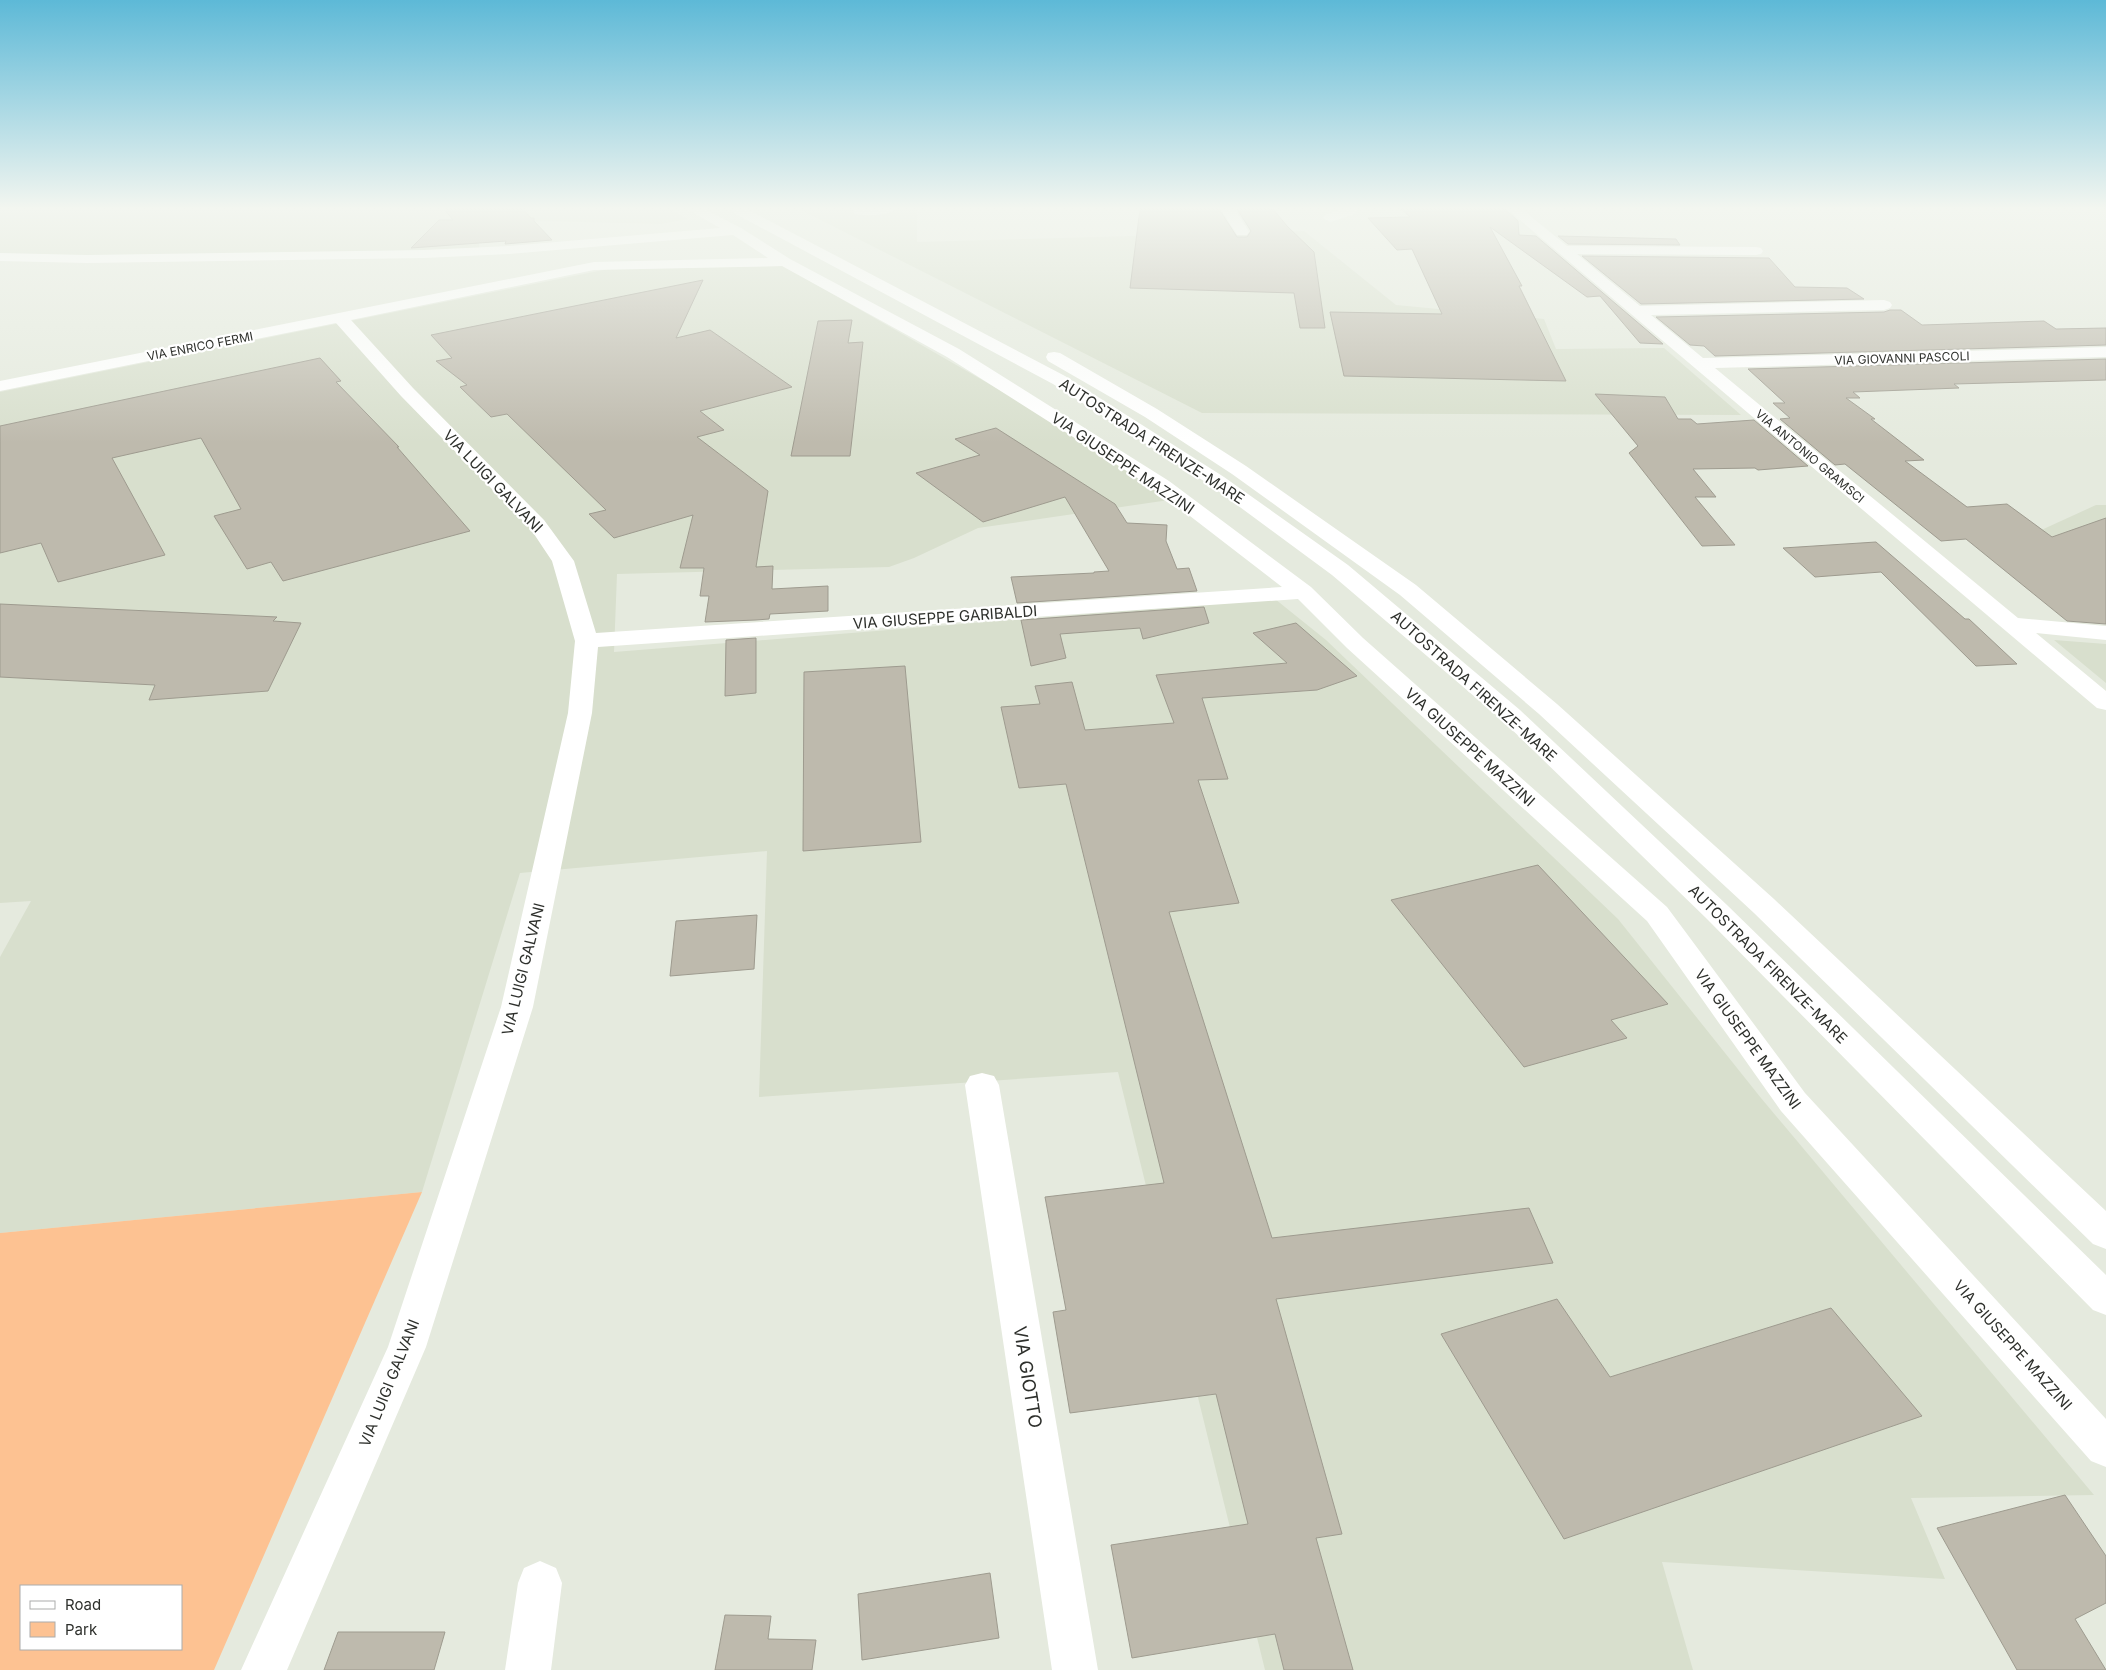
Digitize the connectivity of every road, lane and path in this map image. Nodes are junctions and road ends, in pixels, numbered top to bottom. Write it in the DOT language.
graph roads {
  1 [pos="494,287"];
  2 [pos="832,287"];
  3 [pos="871,287"];
  4 [pos="919,287"];
  5 [pos="1608,287"];
  6 [pos="1884,305"];
  7 [pos="1637,311"];
  8 [pos="340,319"];
  9 [pos="2106,352"];
  10 [pos="1698,364"];
  11 [pos="0,386"];
  12 [pos="1303,592"];
  13 [pos="2012,624"];
  14 [pos="2106,633"];
  15 [pos="587,641"];
  16 [pos="2106,703"];
  17 [pos="982,1085"];
  18 [pos="2106,1234"];
  19 [pos="2106,1299"];
  20 [pos="2106,1448"];
  21 [pos="540,1583"];
  22 [pos="264,1670"];
  23 [pos="528,1670"];
  24 [pos="1075,1670"];
  1 -- 8 [label="main road, VIA ENRICO FERMI"];
  2 -- 12 [label="main road, VIA GIUSEPPE MAZZINI"];
  3 -- 19 [label="main road, AUTOSTRADA FIRENZE-MARE"];
  4 -- 18 [label="main road, AUTOSTRADA FIRENZE-MARE"];
  5 -- 7 [label="main road, VIA ANTONIO GRAMSCI"];
  6 -- 7 [label="main road"];
  7 -- 10 [label="main road, VIA ANTONIO GRAMSCI"];
  8 -- 11 [label="main road, VIA ENRICO FERMI"];
  8 -- 15 [label="main road, VIA LUIGI GALVANI"];
  9 -- 10 [label="main road, VIA GIOVANNI PASCOLI"];
  10 -- 13 [label="main road, VIA ANTONIO GRAMSCI"];
  12 -- 15 [label="main road, VIA GIUSEPPE GARIBALDI"];
  12 -- 20 [label="main road, VIA GIUSEPPE MAZZINI"];
  13 -- 14 [label="main road"];
  13 -- 16 [label="main road, VIA ANTONIO GRAMSCI"];
  15 -- 22 [label="main road, VIA LUIGI GALVANI"];
  17 -- 24 [label="main road, VIA GIOTTO"];
  21 -- 23 [label="main road"];
}
